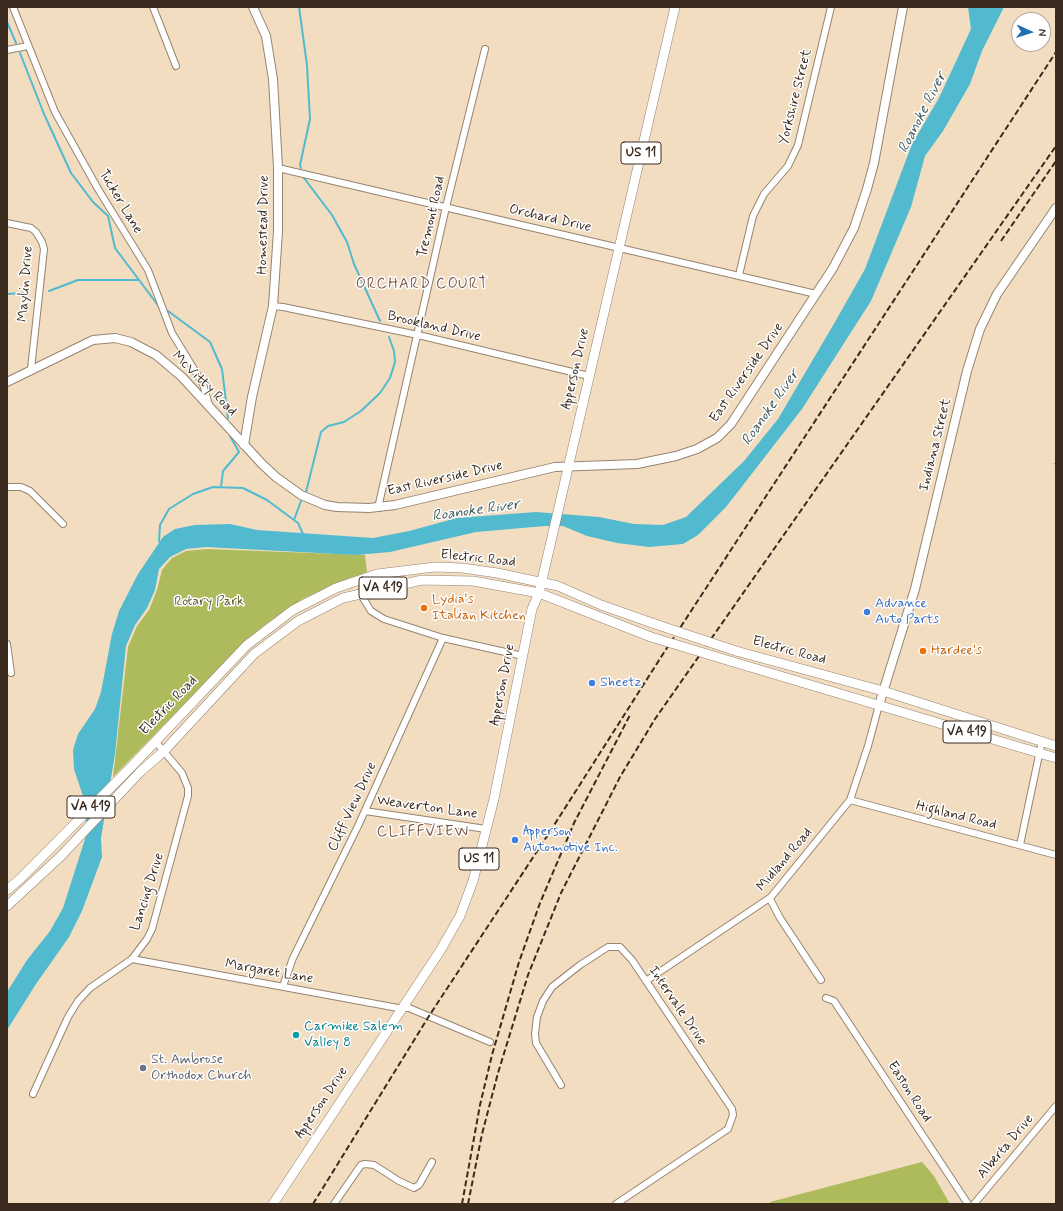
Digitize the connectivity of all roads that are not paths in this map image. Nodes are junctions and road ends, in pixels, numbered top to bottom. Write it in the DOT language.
graph roads {
  1 [pos="13,7"];
  2 [pos="153,7"];
  3 [pos="253,7"];
  4 [pos="675,7"];
  5 [pos="830,7"];
  6 [pos="903,7"];
  7 [pos="28,46"];
  8 [pos="485,49"];
  9 [pos="7,50"];
  10 [pos="176,66"];
  11 [pos="278,168"];
  12 [pos="446,207"];
  13 [pos="1056,208"];
  14 [pos="7,223"];
  15 [pos="619,247"];
  16 [pos="739,275"];
  17 [pos="816,294"];
  18 [pos="273,306"];
  19 [pos="418,335"];
  20 [pos="31,370"];
  21 [pos="589,376"];
  22 [pos="7,382"];
  23 [pos="209,407"];
  24 [pos="244,445"];
  25 [pos="568,467"];
  26 [pos="7,487"];
  27 [pos="378,508"];
  28 [pos="63,524"];
  29 [pos="542,582"];
  30 [pos="360,593"];
  31 [pos="539,593"];
  32 [pos="443,638"];
  33 [pos="7,644"];
  34 [pos="523,656"];
  35 [pos="11,673"];
  36 [pos="883,691"];
  37 [pos="879,705"];
  38 [pos="155,741"];
  39 [pos="1042,741"];
  40 [pos="1056,746"];
  41 [pos="164,751"];
  42 [pos="1040,753"];
  43 [pos="1056,758"];
  44 [pos="850,800"];
  45 [pos="365,811"];
  46 [pos="486,829"];
  47 [pos="1020,845"];
  48 [pos="1056,855"];
  49 [pos="7,890"];
  50 [pos="770,899"];
  51 [pos="7,906"];
  52 [pos="132,959"];
  53 [pos="821,980"];
  54 [pos="646,981"];
  55 [pos="283,986"];
  56 [pos="826,998"];
  57 [pos="402,1008"];
  58 [pos="490,1042"];
  59 [pos="561,1085"];
  60 [pos="33,1094"];
  61 [pos="1056,1106"];
  62 [pos="432,1162"];
  63 [pos="273,1204"];
  64 [pos="334,1204"];
  65 [pos="616,1204"];
  66 [pos="968,1204"];
  67 [pos="974,1204"];
  1 -- 7 [label="street, Tucker Lane"];
  2 -- 10 [label="street"];
  3 -- 11 [label="street, Homestead Drive"];
  4 -- 15 [label="main road, Apperson Drive / US 11"];
  5 -- 16 [label="street, Yorkshire Street"];
  6 -- 17 [label="street, East Riverside Drive"];
  7 -- 9 [label="street"];
  7 -- 23 [label="street, Tucker Lane"];
  8 -- 12 [label="street, Tremont Road"];
  11 -- 12 [label="street, Orchard Drive"];
  11 -- 18 [label="street, Homestead Drive"];
  12 -- 15 [label="street, Orchard Drive"];
  12 -- 19 [label="street, Tremont Road"];
  13 -- 36 [label="street, Indiana Street"];
  14 -- 20 [label="street, Maylin Drive"];
  15 -- 16 [label="street, Orchard Drive"];
  15 -- 21 [label="main road, Apperson Drive / US 11"];
  16 -- 17 [label="street, Orchard Drive"];
  17 -- 25 [label="street, East Riverside Drive"];
  18 -- 19 [label="street, Brookland Drive"];
  18 -- 24 [label="street, Homestead Drive"];
  19 -- 21 [label="street, Brookland Drive"];
  19 -- 27 [label="street, Tremont Road"];
  20 -- 22 [label="street, McVitty Road"];
  20 -- 23 [label="street, McVitty Road"];
  21 -- 25 [label="main road, Apperson Drive / US 11"];
  23 -- 24 [label="street, McVitty Road"];
  24 -- 27 [label="street, East Riverside Drive"];
  25 -- 27 [label="street, East Riverside Drive"];
  25 -- 29 [label="main road, Apperson Drive / US 11"];
  26 -- 28 [label="street"];
  29 -- 31 [label="main road, Apperson Drive / US 11"];
  29 -- 36 [label="main road, Electric Road / VA 419, bridge"];
  29 -- 38 [label="main road, Electric Road / VA 419"];
  30 -- 31 [label="main road, Electric Road / VA 419"];
  30 -- 32 [label="street"];
  30 -- 41 [label="main road, Electric Road / VA 419"];
  31 -- 34 [label="main road, Apperson Drive / US 11"];
  31 -- 37 [label="main road, Electric Road / VA 419, bridge"];
  32 -- 34 [label="street"];
  32 -- 45 [label="street, Cliff View Drive"];
  33 -- 35 [label="street"];
  34 -- 46 [label="main road, Apperson Drive / US 11"];
  36 -- 37 [label="street, Indiana Street"];
  36 -- 39 [label="main road, VA 419"];
  37 -- 42 [label="main road, VA 419"];
  37 -- 44 [label="street, Midland Road"];
  38 -- 41 [label="street, Lancing Drive"];
  38 -- 49 [label="main road, Electric Road / VA 419"];
  39 -- 40 [label="main road, VA 419"];
  39 -- 42 [label="street"];
  41 -- 51 [label="main road, Electric Road / VA 419"];
  41 -- 52 [label="street, Lancing Drive"];
  42 -- 43 [label="main road, VA 419"];
  42 -- 47 [label="street"];
  44 -- 47 [label="street, Highland Road"];
  44 -- 50 [label="street, Midland Road"];
  45 -- 46 [label="street, Weaverton Lane"];
  45 -- 55 [label="street, Cliff View Drive"];
  46 -- 57 [label="main road, Apperson Drive / US 11"];
  47 -- 48 [label="street, Highland Road"];
  50 -- 53 [label="street"];
  50 -- 54 [label="street, Midland Road"];
  52 -- 55 [label="street, Margaret Lane"];
  52 -- 60 [label="street, Lancing Drive"];
  54 -- 59 [label="street, Intervale Drive"];
  54 -- 65 [label="street, Intervale Drive"];
  55 -- 57 [label="street, Margaret Lane"];
  56 -- 66 [label="street, Easton Road"];
  57 -- 58 [label="street, Margaret Lane"];
  57 -- 63 [label="main road, Apperson Drive / US 11"];
  61 -- 67 [label="street, Alberta Drive"];
  62 -- 64 [label="street"];
}
